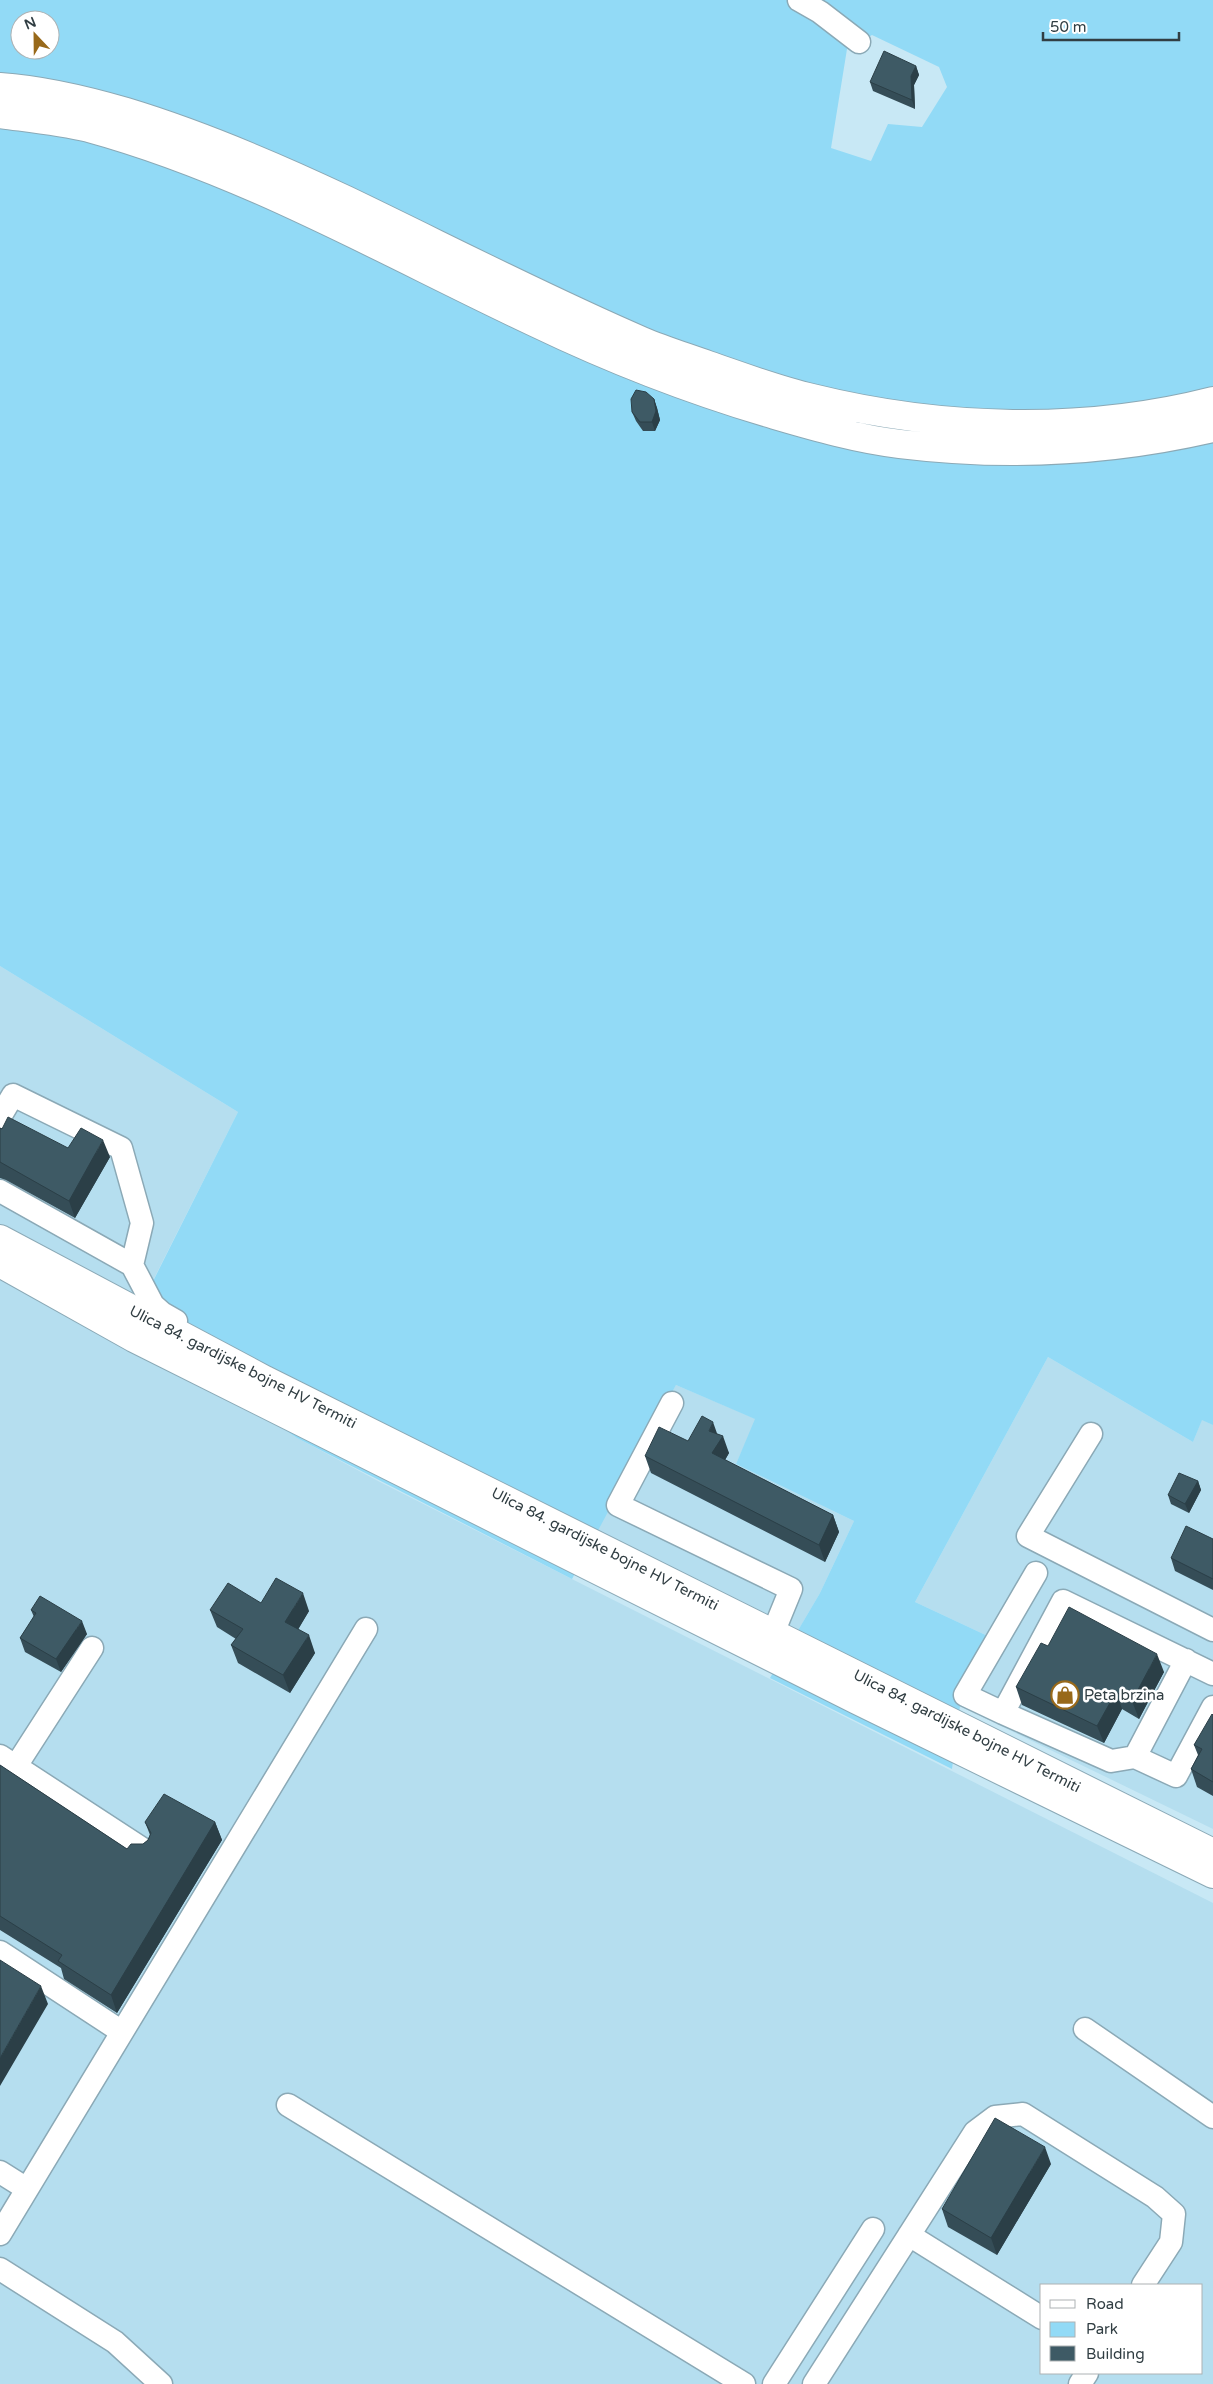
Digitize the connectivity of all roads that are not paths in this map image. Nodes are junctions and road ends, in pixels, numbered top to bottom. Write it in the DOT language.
graph roads {
  1 [pos="799,0"];
  2 [pos="860,42"];
  3 [pos="0,87"];
  4 [pos="0,114"];
  5 [pos="1213,401"];
  6 [pos="1213,428"];
  7 [pos="0,1117"];
  8 [pos="0,1191"];
  9 [pos="0,1239"];
  10 [pos="0,1263"];
  11 [pos="132,1264"];
  12 [pos="301,1397"];
  13 [pos="672,1403"];
  14 [pos="1091,1434"];
  15 [pos="1036,1573"];
  16 [pos="366,1629"];
  17 [pos="1213,1630"];
  18 [pos="772,1633"];
  19 [pos="92,1648"];
  20 [pos="1204,1665"];
  21 [pos="1213,1707"];
  22 [pos="1003,1713"];
  23 [pos="1135,1757"];
  24 [pos="8,1761"];
  25 [pos="144,1850"];
  26 [pos="1213,1853"];
  27 [pos="1213,1874"];
  28 [pos="0,1952"];
  29 [pos="1085,2029"];
  30 [pos="122,2032"];
  31 [pos="288,2105"];
  32 [pos="1213,2117"];
  33 [pos="0,2172"];
  34 [pos="28,2189"];
  35 [pos="873,2229"];
  36 [pos="0,2234"];
  37 [pos="909,2235"];
  38 [pos="0,2269"];
  39 [pos="1145,2284"];
  40 [pos="1040,2317"];
  41 [pos="161,2384"];
  42 [pos="744,2384"];
  43 [pos="774,2384"];
  44 [pos="814,2384"];
  1 -- 2 [label="street"];
  3 -- 5 [label="main road"];
  4 -- 6 [label="main road"];
  7 -- 11 [label="street"];
  8 -- 11 [label="street"];
  9 -- 12 [label="main road, Ulica 84. gardijske bojne HV Termiti"];
  10 -- 27 [label="main road, Ulica 84. gardijske bojne HV Termiti"];
  11 -- 12 [label="street"];
  12 -- 18 [label="main road, Ulica 84. gardijske bojne HV Termiti"];
  13 -- 18 [label="street"];
  14 -- 17 [label="street"];
  15 -- 22 [label="street"];
  16 -- 30 [label="street"];
  18 -- 26 [label="main road, Ulica 84. gardijske bojne HV Termiti"];
  19 -- 24 [label="street"];
  20 -- 22 [label="street"];
  20 -- 23 [label="street"];
  21 -- 23 [label="street"];
  22 -- 23 [label="street"];
  24 -- 25 [label="street"];
  28 -- 30 [label="street"];
  29 -- 32 [label="street"];
  30 -- 34 [label="street"];
  31 -- 42 [label="street"];
  33 -- 34 [label="street"];
  34 -- 36 [label="street"];
  35 -- 43 [label="street"];
  37 -- 39 [label="street"];
  37 -- 40 [label="street"];
  37 -- 44 [label="street"];
  38 -- 41 [label="street"];
}
